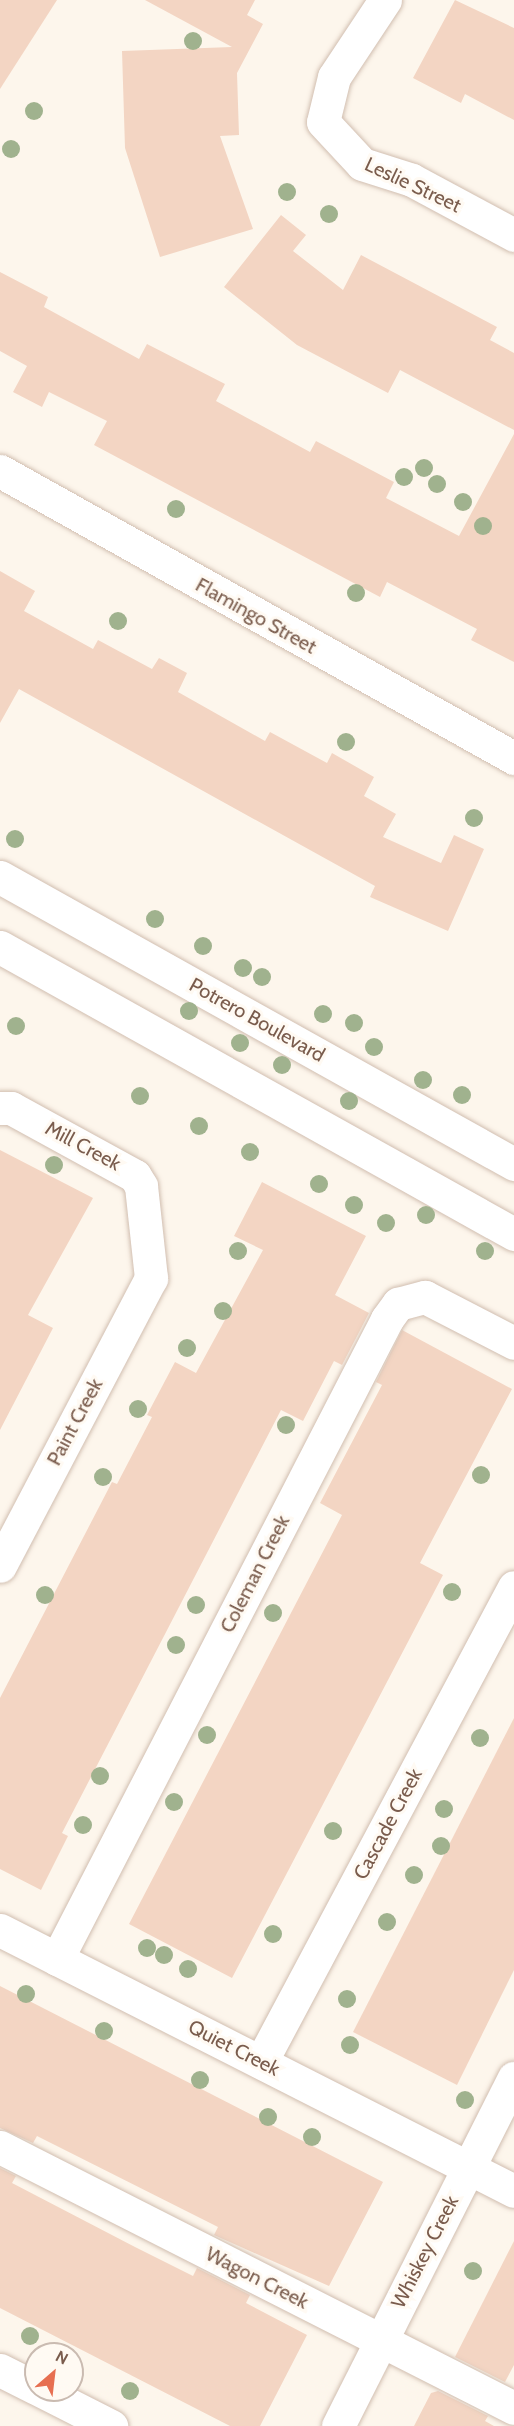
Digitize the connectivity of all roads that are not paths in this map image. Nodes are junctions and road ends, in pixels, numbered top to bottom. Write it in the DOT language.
graph roads {
  1 [pos="385,0"];
  2 [pos="514,235"];
  3 [pos="0,471"];
  4 [pos="514,758"];
  5 [pos="0,877"];
  6 [pos="0,947"];
  7 [pos="0,1108"];
  8 [pos="514,1164"];
  9 [pos="514,1234"];
  10 [pos="151,1278"];
  11 [pos="514,1343"];
  12 [pos="0,1566"];
  13 [pos="514,1587"];
  14 [pos="0,1930"];
  15 [pos="57,1959"];
  16 [pos="261,2062"];
  17 [pos="514,2078"];
  18 [pos="0,2147"];
  19 [pos="467,2168"];
  20 [pos="514,2191"];
  21 [pos="381,2341"];
  22 [pos="0,2370"];
  23 [pos="24,2382"];
  24 [pos="64,2402"];
  25 [pos="514,2408"];
  26 [pos="111,2426"];
  27 [pos="338,2426"];
  1 -- 2 [label="street, Leslie Street"];
  3 -- 4 [label="street, Flamingo Street"];
  5 -- 8 [label="street, Potrero Boulevard"];
  6 -- 9 [label="street"];
  7 -- 10 [label="street, Mill Creek"];
  10 -- 12 [label="street, Paint Creek"];
  11 -- 15 [label="street, Coleman Creek"];
  13 -- 16 [label="street, Cascade Creek"];
  14 -- 15 [label="street, Quiet Creek"];
  15 -- 16 [label="street, Quiet Creek"];
  16 -- 19 [label="street, Quiet Creek"];
  17 -- 19 [label="street, Whiskey Creek"];
  18 -- 21 [label="street, Wagon Creek"];
  19 -- 20 [label="street, Quiet Creek"];
  19 -- 21 [label="street, Whiskey Creek"];
  21 -- 25 [label="street, Wagon Creek"];
  21 -- 27 [label="street, Whiskey Creek"];
  22 -- 23 [label="street"];
  24 -- 26 [label="street"];
}
